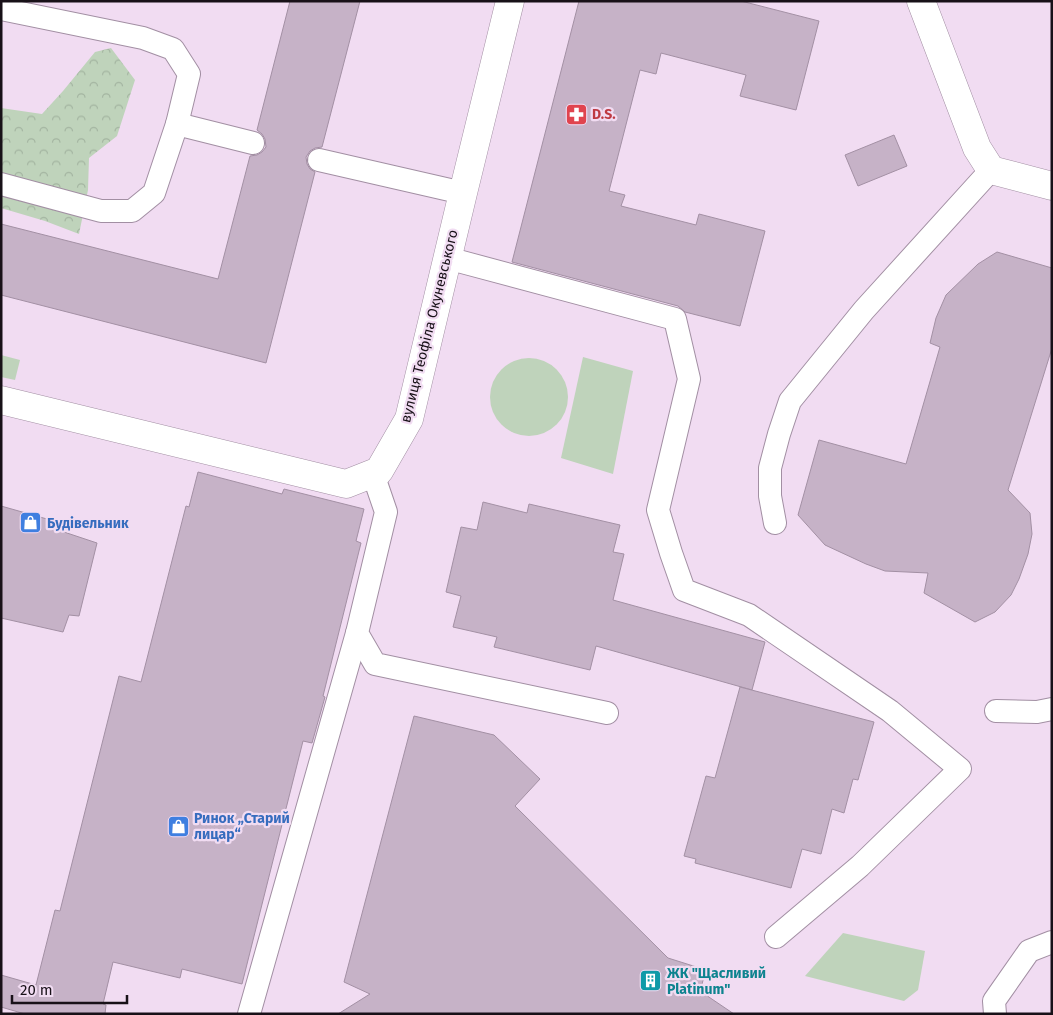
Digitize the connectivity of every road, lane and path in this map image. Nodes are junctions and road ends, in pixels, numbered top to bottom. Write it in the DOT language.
graph roads {
  1 [pos="510,1"];
  2 [pos="921,1"];
  3 [pos="1,9"];
  4 [pos="177,124"];
  5 [pos="253,143"];
  6 [pos="318,160"];
  7 [pos="991,170"];
  8 [pos="1,184"];
  9 [pos="1052,186"];
  10 [pos="463,193"];
  11 [pos="447,258"];
  12 [pos="1,400"];
  13 [pos="373,474"];
  14 [pos="775,523"];
  15 [pos="357,633"];
  16 [pos="1052,709"];
  17 [pos="996,711"];
  18 [pos="607,714"];
  19 [pos="776,937"];
  20 [pos="1052,942"];
  21 [pos="249,1014"];
  22 [pos="995,1014"];
  1 -- 10 [label="street, вулиця Теофіла Окуневського"];
  2 -- 7 [label="street"];
  3 -- 4 [label="lane"];
  4 -- 5 [label="lane"];
  4 -- 8 [label="lane"];
  6 -- 10 [label="lane"];
  7 -- 9 [label="street"];
  7 -- 14 [label="lane"];
  10 -- 11 [label="street, вулиця Теофіла Окуневського"];
  11 -- 13 [label="street, вулиця Теофіла Окуневського"];
  11 -- 19 [label="lane"];
  12 -- 13 [label="street"];
  13 -- 15 [label="lane"];
  15 -- 18 [label="lane"];
  15 -- 21 [label="lane"];
  16 -- 17 [label="lane"];
  20 -- 22 [label="lane"];
}
